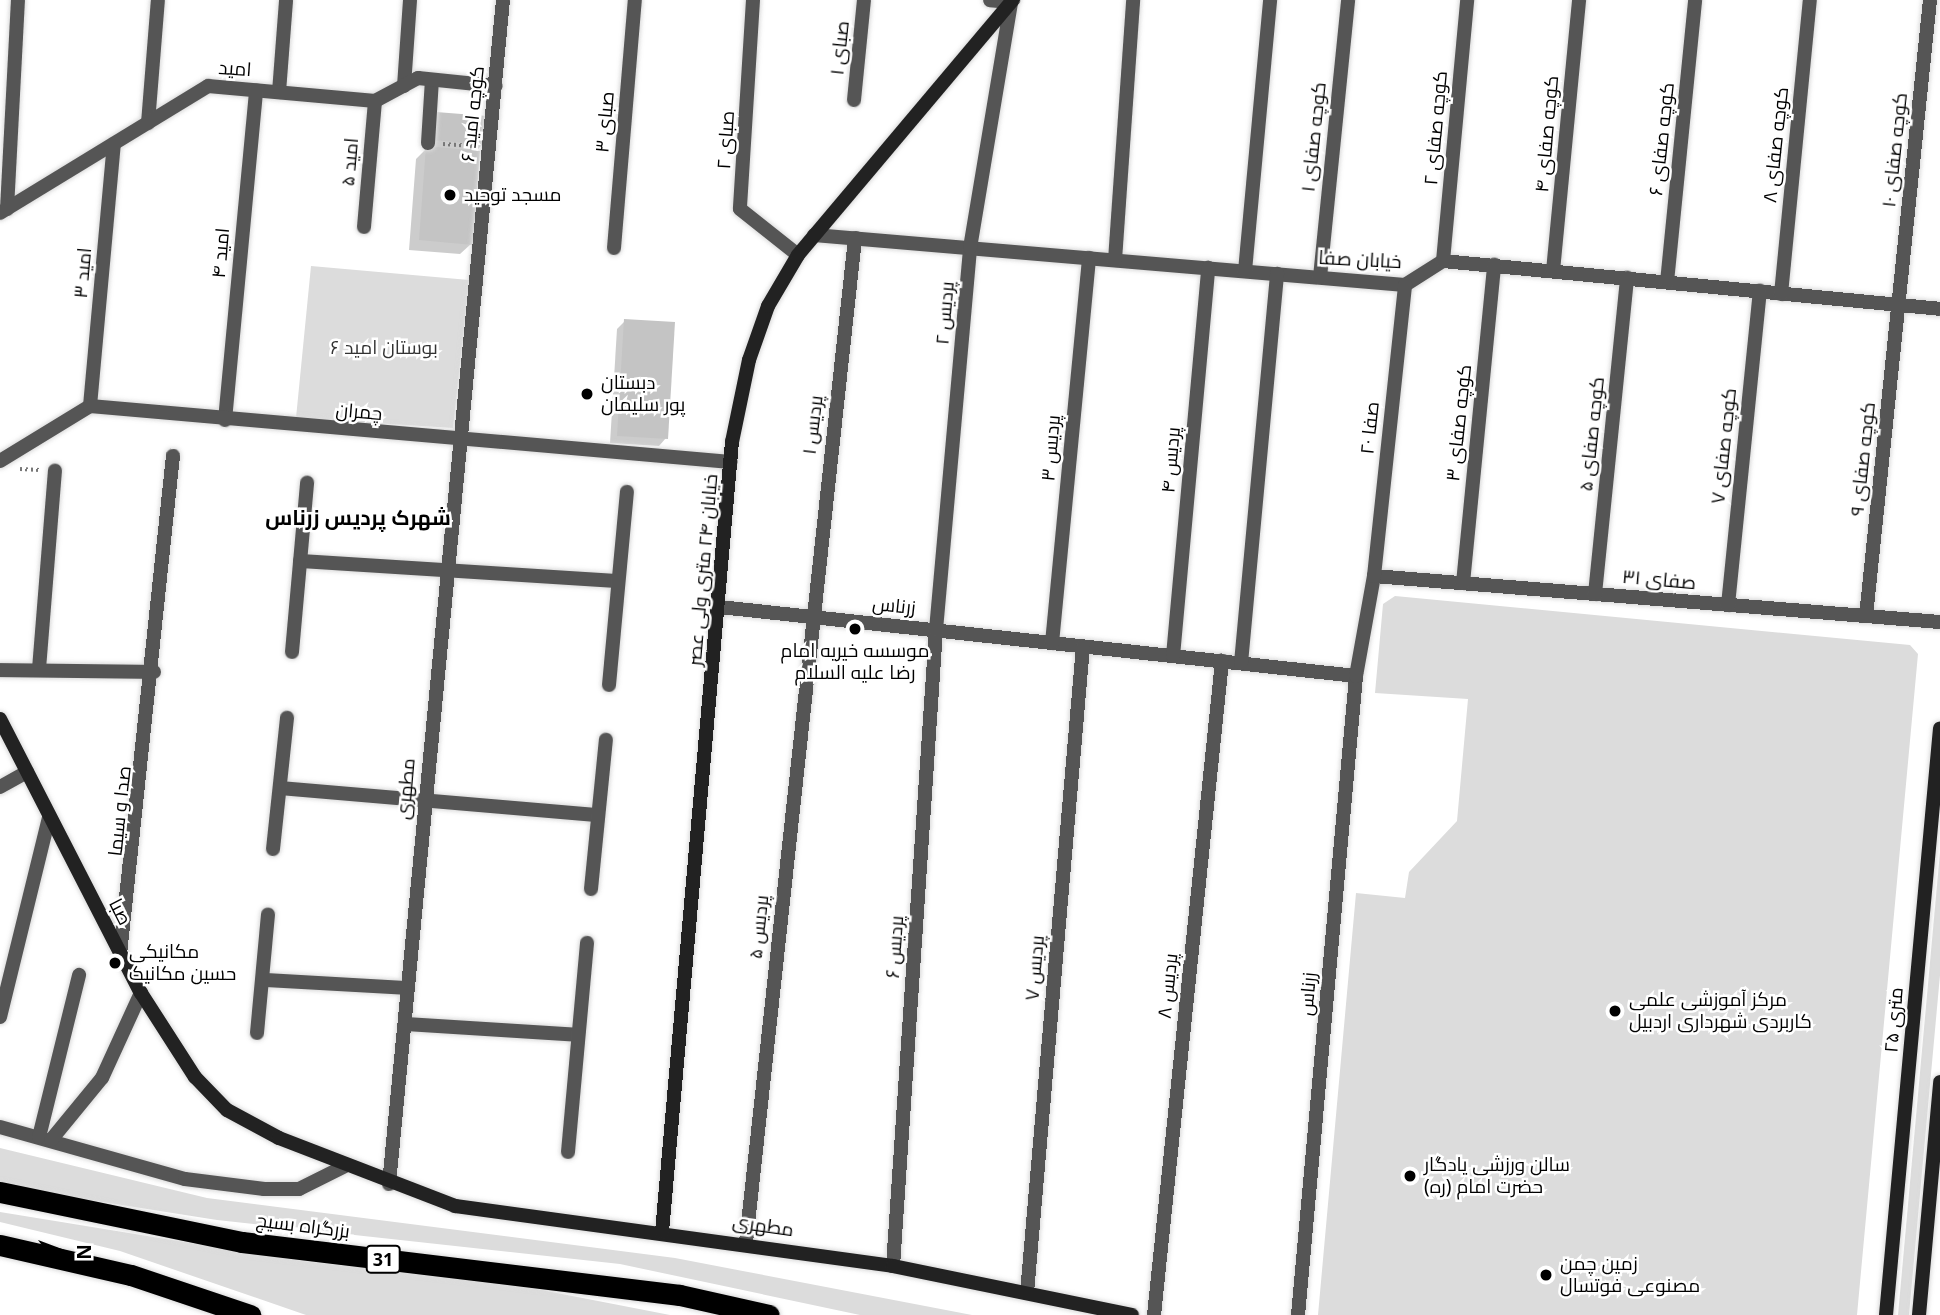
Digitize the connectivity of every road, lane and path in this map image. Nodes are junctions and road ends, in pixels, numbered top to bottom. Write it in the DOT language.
graph roads {
  1 [pos="18,0"];
  2 [pos="158,0"];
  3 [pos="286,0"];
  4 [pos="410,0"];
  5 [pos="503,0"];
  6 [pos="635,0"];
  7 [pos="752,0"];
  8 [pos="864,0"];
  9 [pos="989,0"];
  10 [pos="1133,0"];
  11 [pos="1269,0"];
  12 [pos="1348,0"];
  13 [pos="1468,0"];
  14 [pos="1579,0"];
  15 [pos="1695,0"];
  16 [pos="1810,0"];
  17 [pos="1930,0"];
  18 [pos="1012,1"];
  19 [pos="432,80"];
  20 [pos="404,86"];
  21 [pos="496,86"];
  22 [pos="256,90"];
  23 [pos="279,92"];
  24 [pos="375,100"];
  25 [pos="854,100"];
  26 [pos="148,123"];
  27 [pos="428,142"];
  28 [pos="114,144"];
  29 [pos="489,148"];
  30 [pos="3,211"];
  31 [pos="364,226"];
  32 [pos="814,234"];
  33 [pos="855,238"];
  34 [pos="614,248"];
  35 [pos="971,248"];
  36 [pos="798,255"];
  37 [pos="1089,258"];
  38 [pos="1115,260"];
  39 [pos="1443,261"];
  40 [pos="1494,265"];
  41 [pos="1208,268"];
  42 [pos="1245,271"];
  43 [pos="1553,271"];
  44 [pos="1278,274"];
  45 [pos="1320,277"];
  46 [pos="1627,278"];
  47 [pos="1667,282"];
  48 [pos="1405,285"];
  49 [pos="1760,291"];
  50 [pos="1781,293"];
  51 [pos="1897,305"];
  52 [pos="1940,309"];
  53 [pos="90,406"];
  54 [pos="225,419"];
  55 [pos="457,440"];
  56 [pos="173,456"];
  57 [pos="0,461"];
  58 [pos="731,461"];
  59 [pos="14,468"];
  60 [pos="55,471"];
  61 [pos="307,483"];
  62 [pos="628,492"];
  63 [pos="300,561"];
  64 [pos="446,571"];
  65 [pos="1374,576"];
  66 [pos="617,581"];
  67 [pos="1463,583"];
  68 [pos="1595,594"];
  69 [pos="1728,605"];
  70 [pos="720,607"];
  71 [pos="810,616"];
  72 [pos="1866,616"];
  73 [pos="1940,622"];
  74 [pos="936,630"];
  75 [pos="1052,643"];
  76 [pos="1083,646"];
  77 [pos="292,652"];
  78 [pos="1173,656"];
  79 [pos="1222,661"];
  80 [pos="1241,663"];
  81 [pos="39,669"];
  82 [pos="0,670"];
  83 [pos="154,672"];
  84 [pos="1356,676"];
  85 [pos="609,685"];
  86 [pos="287,718"];
  87 [pos="0,719"];
  88 [pos="1940,728"];
  89 [pos="606,740"];
  90 [pos="26,772"];
  91 [pos="0,787"];
  92 [pos="281,788"];
  93 [pos="424,799"];
  94 [pos="598,814"];
  95 [pos="49,818"];
  96 [pos="273,849"];
  97 [pos="591,889"];
  98 [pos="268,915"];
  99 [pos="587,943"];
  100 [pos="120,954"];
  101 [pos="79,975"];
  102 [pos="264,980"];
  103 [pos="407,988"];
  104 [pos="141,993"];
  105 [pos="0,1017"];
  106 [pos="405,1024"];
  107 [pos="257,1032"];
  108 [pos="578,1035"];
  109 [pos="1940,1082"];
  110 [pos="227,1110"];
  111 [pos="0,1127"];
  112 [pos="45,1139"];
  113 [pos="568,1152"];
  114 [pos="345,1166"];
  115 [pos="389,1184"];
  116 [pos="0,1192"];
  117 [pos="662,1232"];
  118 [pos="746,1242"];
  119 [pos="0,1245"];
  120 [pos="893,1266"];
  121 [pos="1027,1293"];
  122 [pos="680,1295"];
  123 [pos="250,1315"];
  124 [pos="704,1315"];
  125 [pos="769,1315"];
  126 [pos="1132,1315"];
  127 [pos="1153,1315"];
  128 [pos="1298,1315"];
  129 [pos="1886,1315"];
  130 [pos="1919,1315"];
  1 -- 30 [label="street"];
  2 -- 26 [label="street"];
  3 -- 23 [label="street"];
  4 -- 20 [label="street"];
  5 -- 21 [label="street, کوچه امید ۶"];
  6 -- 34 [label="street, صبای ۳"];
  7 -- 36 [label="street, صبای ۲"];
  8 -- 25 [label="street, صبای ۱"];
  9 -- 18 [label="street"];
  10 -- 38 [label="street"];
  11 -- 42 [label="street"];
  12 -- 45 [label="street, کوچه صفای ۱"];
  13 -- 39 [label="street, کوچه صفای ۲"];
  14 -- 43 [label="street, کوچه صفای ۴"];
  15 -- 47 [label="street, کوچه صفای ۶"];
  16 -- 50 [label="street, کوچه صفای ۸"];
  17 -- 51 [label="street, کوچه صفای ۱۰"];
  18 -- 32 [label="street, خیابان ۲۴ متری ولی عصر"];
  18 -- 35 [label="street, پردیس ۲"];
  19 -- 20 [label="street"];
  19 -- 21 [label="street"];
  19 -- 27 [label="street"];
  20 -- 24 [label="street"];
  21 -- 29 [label="street, کوچه امید ۶"];
  22 -- 23 [label="street, امید"];
  22 -- 26 [label="street, امید"];
  22 -- 54 [label="street, امید ۴"];
  23 -- 24 [label="street, امید"];
  24 -- 31 [label="street, امید ۵"];
  26 -- 28 [label="street, امید"];
  27 -- 29 [label="path"];
  28 -- 30 [label="street, امید"];
  28 -- 53 [label="street, امید ۳"];
  29 -- 55 [label="street, کوچه امید ۶"];
  32 -- 33 [label="street, خیابان صفا"];
  32 -- 36 [label="street, خیابان ۲۴ متری ولی عصر"];
  33 -- 35 [label="street, خیابان صفا"];
  33 -- 71 [label="street, پردیس ۱"];
  35 -- 37 [label="street, خیابان صفا"];
  35 -- 74 [label="street, پردیس ۲"];
  36 -- 58 [label="street, خیابان ۲۴ متری ولی عصر"];
  37 -- 38 [label="street, خیابان صفا"];
  37 -- 75 [label="street, پردیس ۳"];
  38 -- 41 [label="street, خیابان صفا"];
  39 -- 40 [label="street"];
  39 -- 48 [label="street, خیابان صفا"];
  40 -- 43 [label="street"];
  40 -- 67 [label="street, کوچه صفای ۳"];
  41 -- 42 [label="street, خیابان صفا"];
  41 -- 78 [label="street, پردیس ۴"];
  42 -- 44 [label="street, خیابان صفا"];
  43 -- 46 [label="street"];
  44 -- 45 [label="street, خیابان صفا"];
  44 -- 80 [label="street"];
  45 -- 48 [label="street, خیابان صفا"];
  46 -- 47 [label="street"];
  46 -- 68 [label="street, کوچه صفای ۵"];
  47 -- 49 [label="street"];
  48 -- 65 [label="street, صفا ۲۰"];
  49 -- 50 [label="street"];
  49 -- 69 [label="street, کوچه صفای ۷"];
  50 -- 51 [label="street"];
  51 -- 52 [label="street"];
  51 -- 72 [label="street, کوچه صفای ۹"];
  53 -- 54 [label="street, چمران"];
  53 -- 57 [label="street"];
  54 -- 55 [label="street, چمران"];
  55 -- 58 [label="street, چمران"];
  55 -- 64 [label="street, مطهری"];
  56 -- 83 [label="street, صدا و سیما"];
  58 -- 70 [label="street, خیابان ۲۴ متری ولی عصر"];
  59 -- 60 [label="path"];
  60 -- 81 [label="street"];
  61 -- 63 [label="street"];
  62 -- 66 [label="street"];
  63 -- 64 [label="street"];
  63 -- 77 [label="street"];
  64 -- 66 [label="street"];
  64 -- 93 [label="street, مطهری"];
  65 -- 67 [label="street, صفای ۳۱"];
  65 -- 84 [label="street, زرناس"];
  66 -- 85 [label="street"];
  67 -- 68 [label="street, صفای ۳۱"];
  68 -- 69 [label="street, صفای ۳۱"];
  69 -- 72 [label="street, صفای ۳۱"];
  70 -- 71 [label="street, زرناس"];
  70 -- 117 [label="street, خیابان ۲۴ متری ولی عصر"];
  71 -- 74 [label="street, زرناس"];
  71 -- 118 [label="street, پردیس ۵"];
  72 -- 73 [label="street, صفای ۳۱"];
  74 -- 75 [label="street, زرناس"];
  74 -- 120 [label="street, پردیس ۶"];
  75 -- 76 [label="street, زرناس"];
  76 -- 78 [label="street, زرناس"];
  76 -- 121 [label="street, پردیس ۷"];
  78 -- 79 [label="street, زرناس"];
  79 -- 80 [label="street, زرناس"];
  79 -- 127 [label="street, پردیس ۸"];
  80 -- 84 [label="street, زرناس"];
  81 -- 82 [label="street"];
  81 -- 83 [label="street"];
  83 -- 100 [label="street, صدا و سیما"];
  84 -- 128 [label="street, زرناس"];
  86 -- 92 [label="street"];
  87 -- 90 [label="street, صبا"];
  88 -- 129 [label="street, ۲۵ متری"];
  89 -- 94 [label="street"];
  90 -- 91 [label="street"];
  90 -- 95 [label="street, صبا"];
  92 -- 93 [label="street"];
  92 -- 96 [label="street"];
  93 -- 94 [label="street"];
  93 -- 103 [label="street, مطهری"];
  94 -- 97 [label="street"];
  95 -- 100 [label="street, صبا"];
  95 -- 105 [label="street"];
  98 -- 102 [label="street"];
  99 -- 108 [label="street"];
  100 -- 104 [label="street, صبا"];
  101 -- 112 [label="street"];
  102 -- 103 [label="street"];
  102 -- 107 [label="street"];
  103 -- 106 [label="street, مطهری"];
  104 -- 110 [label="street, صبا"];
  104 -- 112 [label="street"];
  106 -- 108 [label="street"];
  106 -- 115 [label="street, مطهری"];
  108 -- 113 [label="street"];
  109 -- 130 [label="street"];
  110 -- 114 [label="street, مطهری"];
  111 -- 112 [label="street"];
  112 -- 114 [label="street"];
  114 -- 115 [label="street, مطهری"];
  115 -- 117 [label="street, مطهری"];
  116 -- 122 [label="highway, بزرگراه بسیج / 31"];
  117 -- 118 [label="street, مطهری"];
  118 -- 120 [label="street, مطهری"];
  119 -- 123 [label="highway"];
  120 -- 121 [label="street, مطهری"];
  121 -- 126 [label="street, مطهری"];
  122 -- 124 [label="highway"];
  122 -- 125 [label="highway, بزرگراه بسیج / 31"];
}
